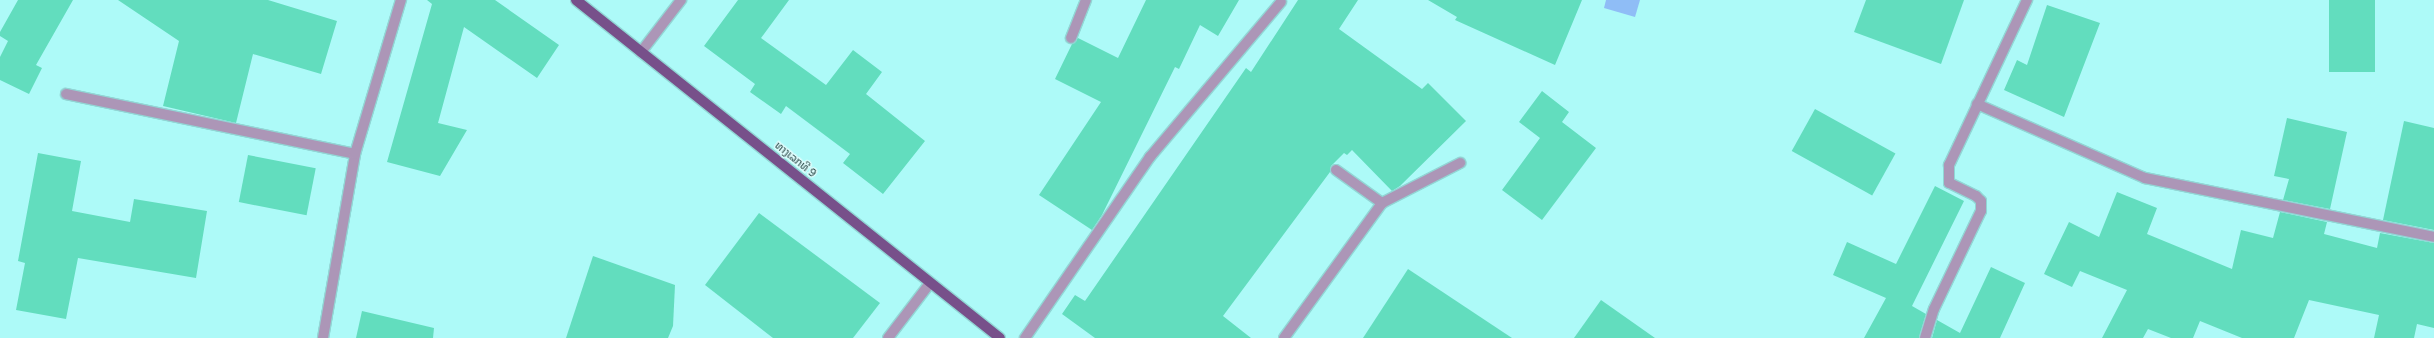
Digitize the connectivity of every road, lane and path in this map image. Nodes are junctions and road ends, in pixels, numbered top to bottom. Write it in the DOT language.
graph roads {
  1 [pos="401,0"];
  2 [pos="576,0"];
  3 [pos="681,0"];
  4 [pos="1086,0"];
  5 [pos="2027,0"];
  6 [pos="1281,2"];
  7 [pos="1071,38"];
  8 [pos="641,52"];
  9 [pos="66,94"];
  10 [pos="1977,104"];
  11 [pos="355,154"];
  12 [pos="1460,163"];
  13 [pos="1336,170"];
  14 [pos="1382,204"];
  15 [pos="2434,237"];
  16 [pos="930,283"];
  17 [pos="323,338"];
  18 [pos="888,338"];
  19 [pos="1000,338"];
  20 [pos="1026,338"];
  21 [pos="1284,338"];
  22 [pos="1925,338"];
  1 -- 11 [label="street"];
  2 -- 8 [label="main road, ທາງເລກທີ 9"];
  3 -- 8 [label="street"];
  4 -- 7 [label="street"];
  5 -- 10 [label="street"];
  6 -- 20 [label="street"];
  8 -- 16 [label="main road, ທາງເລກທີ 9"];
  9 -- 11 [label="street"];
  10 -- 15 [label="street"];
  10 -- 22 [label="street"];
  11 -- 17 [label="street"];
  12 -- 14 [label="street"];
  13 -- 14 [label="street"];
  14 -- 21 [label="street"];
  16 -- 18 [label="street"];
  16 -- 19 [label="main road, ທາງເລກທີ 9"];
}
